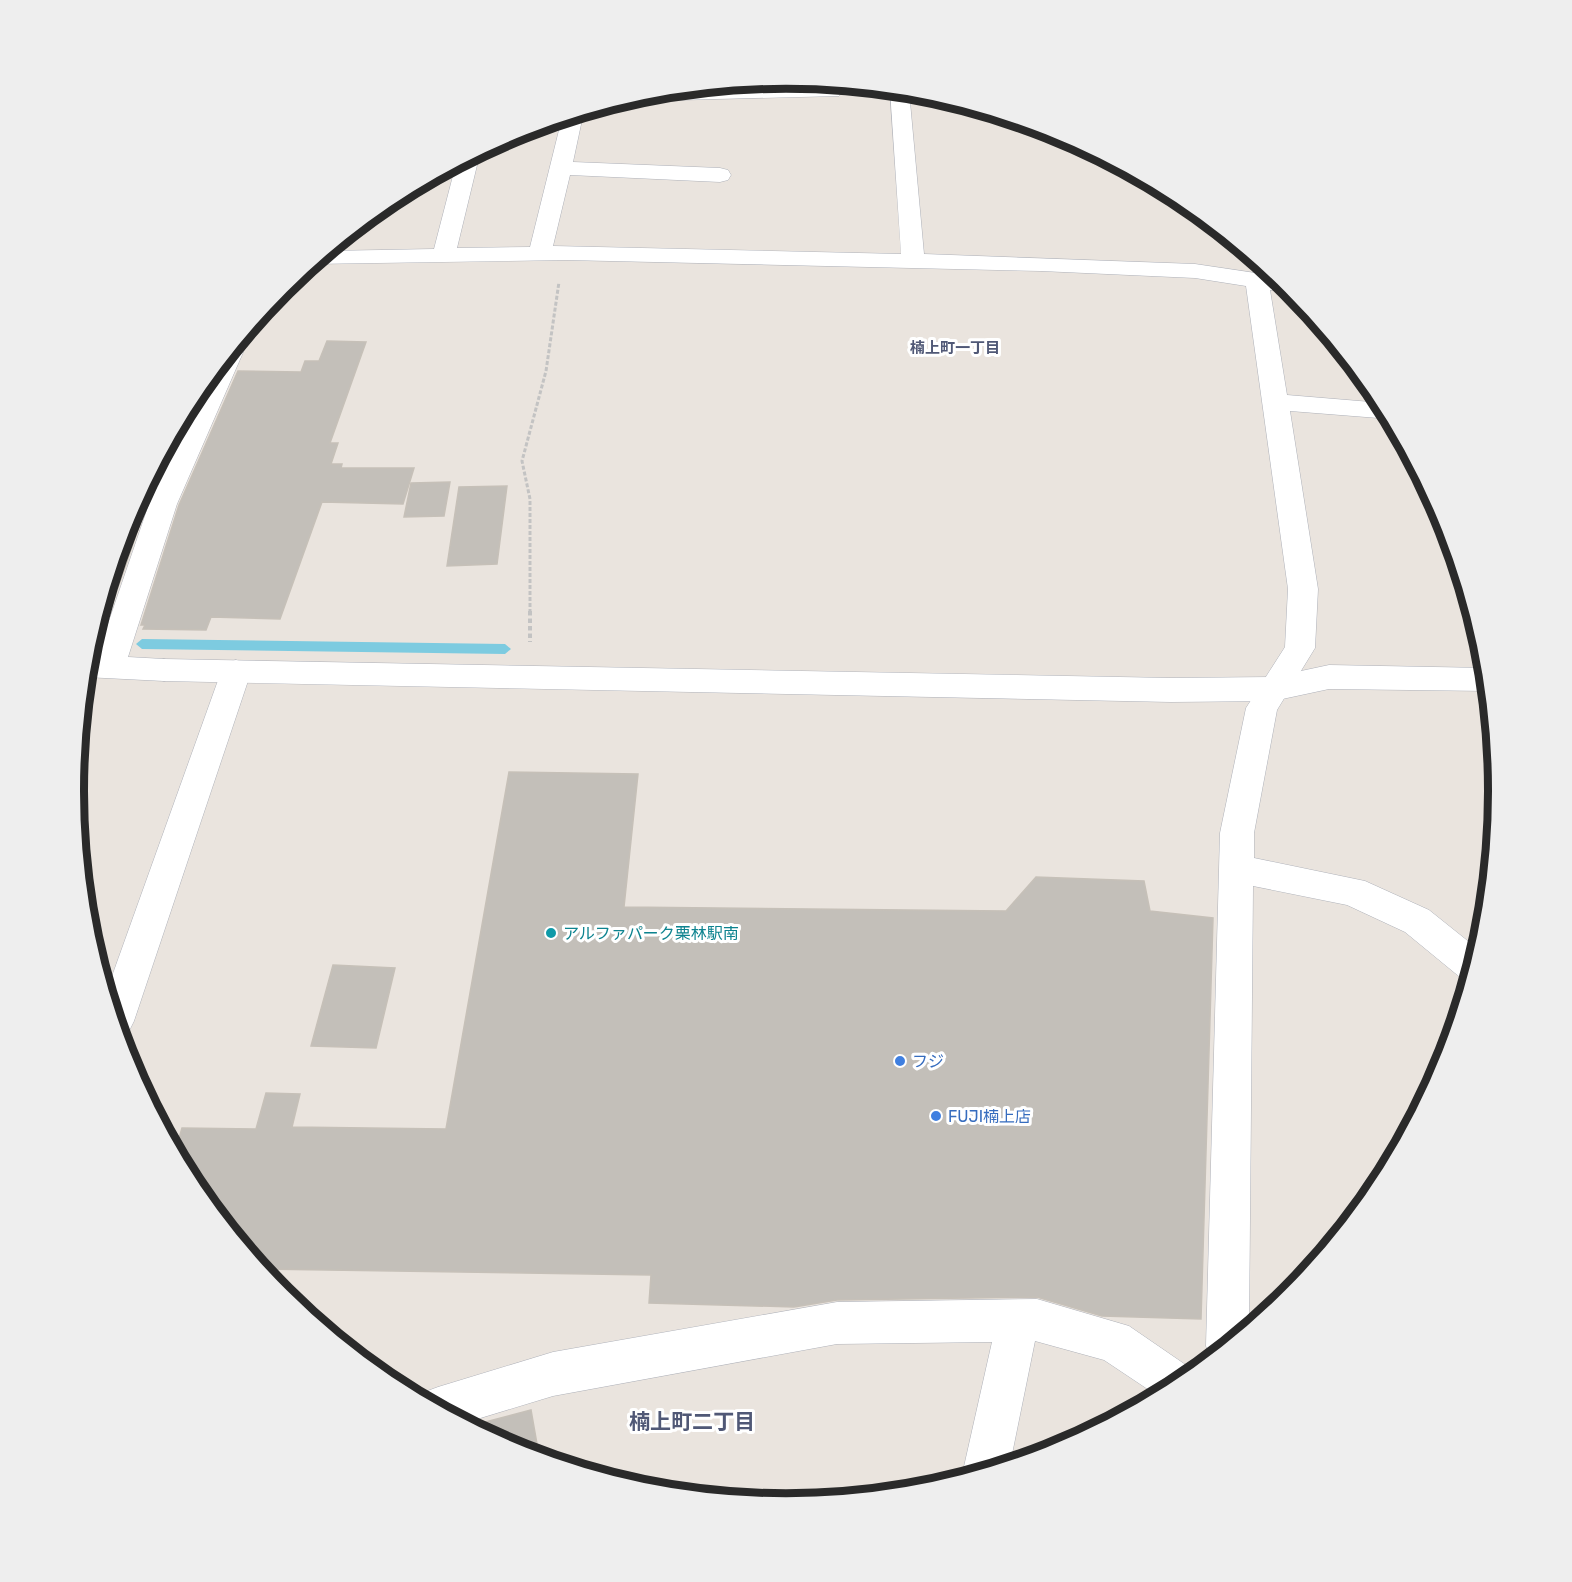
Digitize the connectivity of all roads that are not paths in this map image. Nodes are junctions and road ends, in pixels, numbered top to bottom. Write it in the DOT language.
graph roads {
  1 [pos="832,92"];
  2 [pos="706,94"];
  3 [pos="900,98"];
  4 [pos="571,123"];
  5 [pos="466,167"];
  6 [pos="561,168"];
  7 [pos="720,175"];
  8 [pos="540,253"];
  9 [pos="444,255"];
  10 [pos="330,258"];
  11 [pos="913,262"];
  12 [pos="1257,280"];
  13 [pos="1269,282"];
  14 [pos="219,378"];
  15 [pos="1275,402"];
  16 [pos="1376,411"];
  17 [pos="97,667"];
  18 [pos="236,672"];
  19 [pos="1479,680"];
  20 [pos="1273,689"];
  21 [pos="1237,869"];
  22 [pos="1467,961"];
  23 [pos="119,1010"];
  24 [pos="1018,1321"];
  25 [pos="1227,1337"];
  26 [pos="1171,1378"];
  27 [pos="448,1406"];
  28 [pos="988,1463"];
  1 -- 2 [label="street"];
  3 -- 11 [label="street"];
  4 -- 6 [label="street"];
  5 -- 9 [label="street"];
  6 -- 7 [label="street"];
  6 -- 8 [label="street"];
  8 -- 9 [label="street"];
  8 -- 11 [label="street"];
  9 -- 10 [label="street"];
  11 -- 12 [label="street"];
  12 -- 13 [label="street"];
  12 -- 15 [label="street"];
  14 -- 17 [label="street"];
  15 -- 16 [label="street"];
  15 -- 20 [label="street"];
  17 -- 18 [label="street"];
  18 -- 20 [label="street"];
  18 -- 23 [label="street"];
  19 -- 20 [label="street"];
  20 -- 21 [label="street"];
  21 -- 22 [label="street"];
  21 -- 25 [label="street"];
  24 -- 26 [label="street"];
  24 -- 27 [label="street"];
  24 -- 28 [label="street"];
}
